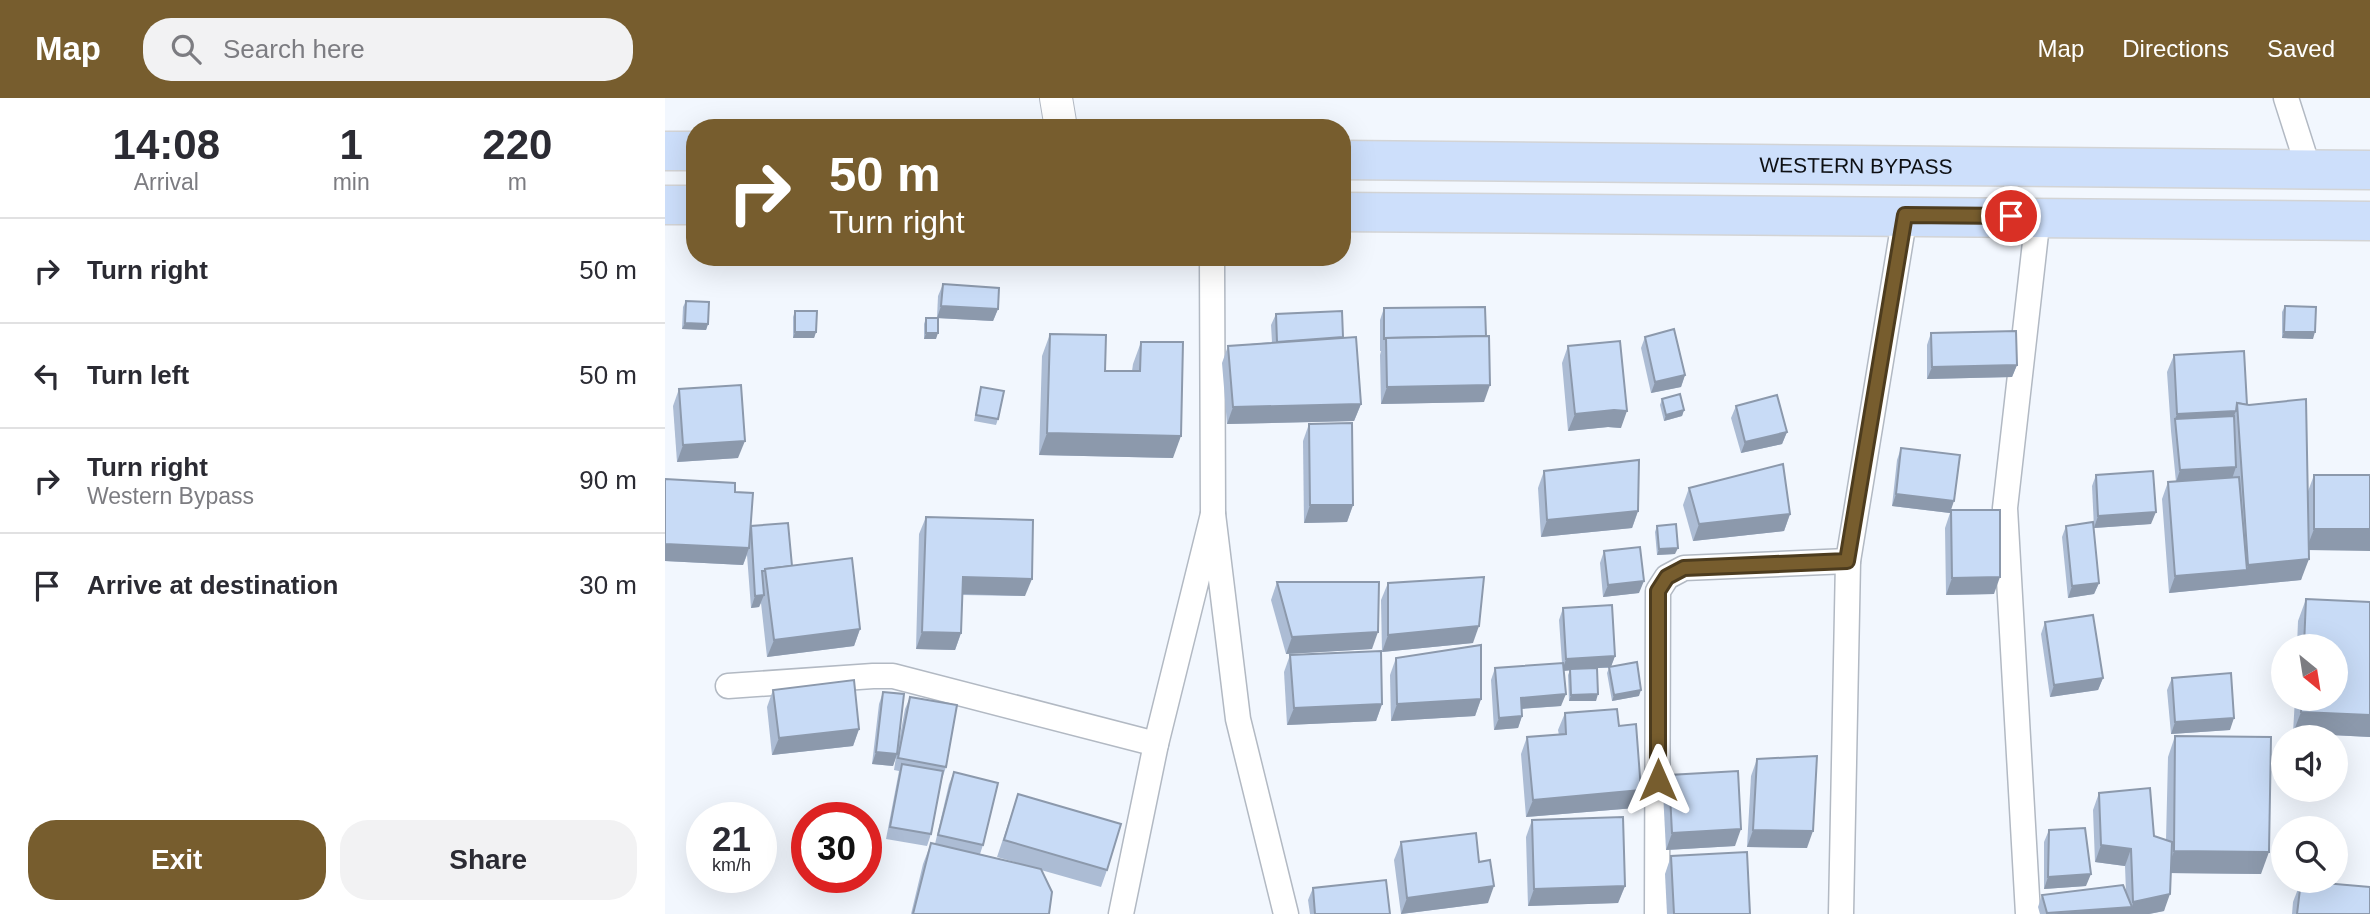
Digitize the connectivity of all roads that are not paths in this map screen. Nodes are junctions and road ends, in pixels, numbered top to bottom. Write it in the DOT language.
graph roads {
  1 [pos="1056,98"];
  2 [pos="2286,98"];
  3 [pos="1060,119"];
  4 [pos="665,151"];
  5 [pos="686,152"];
  6 [pos="1351,160"];
  7 [pos="2309,170"];
  8 [pos="2370,170"];
  9 [pos="665,205"];
  10 [pos="686,205"];
  11 [pos="1351,212"];
  12 [pos="1905,215"];
  13 [pos="2038,216"];
  14 [pos="2370,220"];
  15 [pos="1212,266"];
  16 [pos="1213,514"];
  17 [pos="1847,561"];
  18 [pos="728,685"];
  19 [pos="1156,744"];
  20 [pos="1121,914"];
  21 [pos="1286,914"];
  22 [pos="1657,914"];
  23 [pos="1841,914"];
  24 [pos="2028,914"];
  1 -- 3 [label="street"];
  2 -- 7 [label="street"];
  4 -- 5 [label="main road"];
  6 -- 7 [label="main road, WESTERN BYPASS"];
  7 -- 8 [label="main road, WESTERN BYPASS"];
  9 -- 10 [label="main road"];
  11 -- 12 [label="main road"];
  12 -- 13 [label="main road"];
  12 -- 17 [label="street"];
  13 -- 14 [label="main road"];
  13 -- 24 [label="street"];
  15 -- 16 [label="street"];
  16 -- 19 [label="street"];
  16 -- 21 [label="street"];
  17 -- 22 [label="street"];
  17 -- 23 [label="street"];
  18 -- 19 [label="street"];
  19 -- 20 [label="street"];
}
